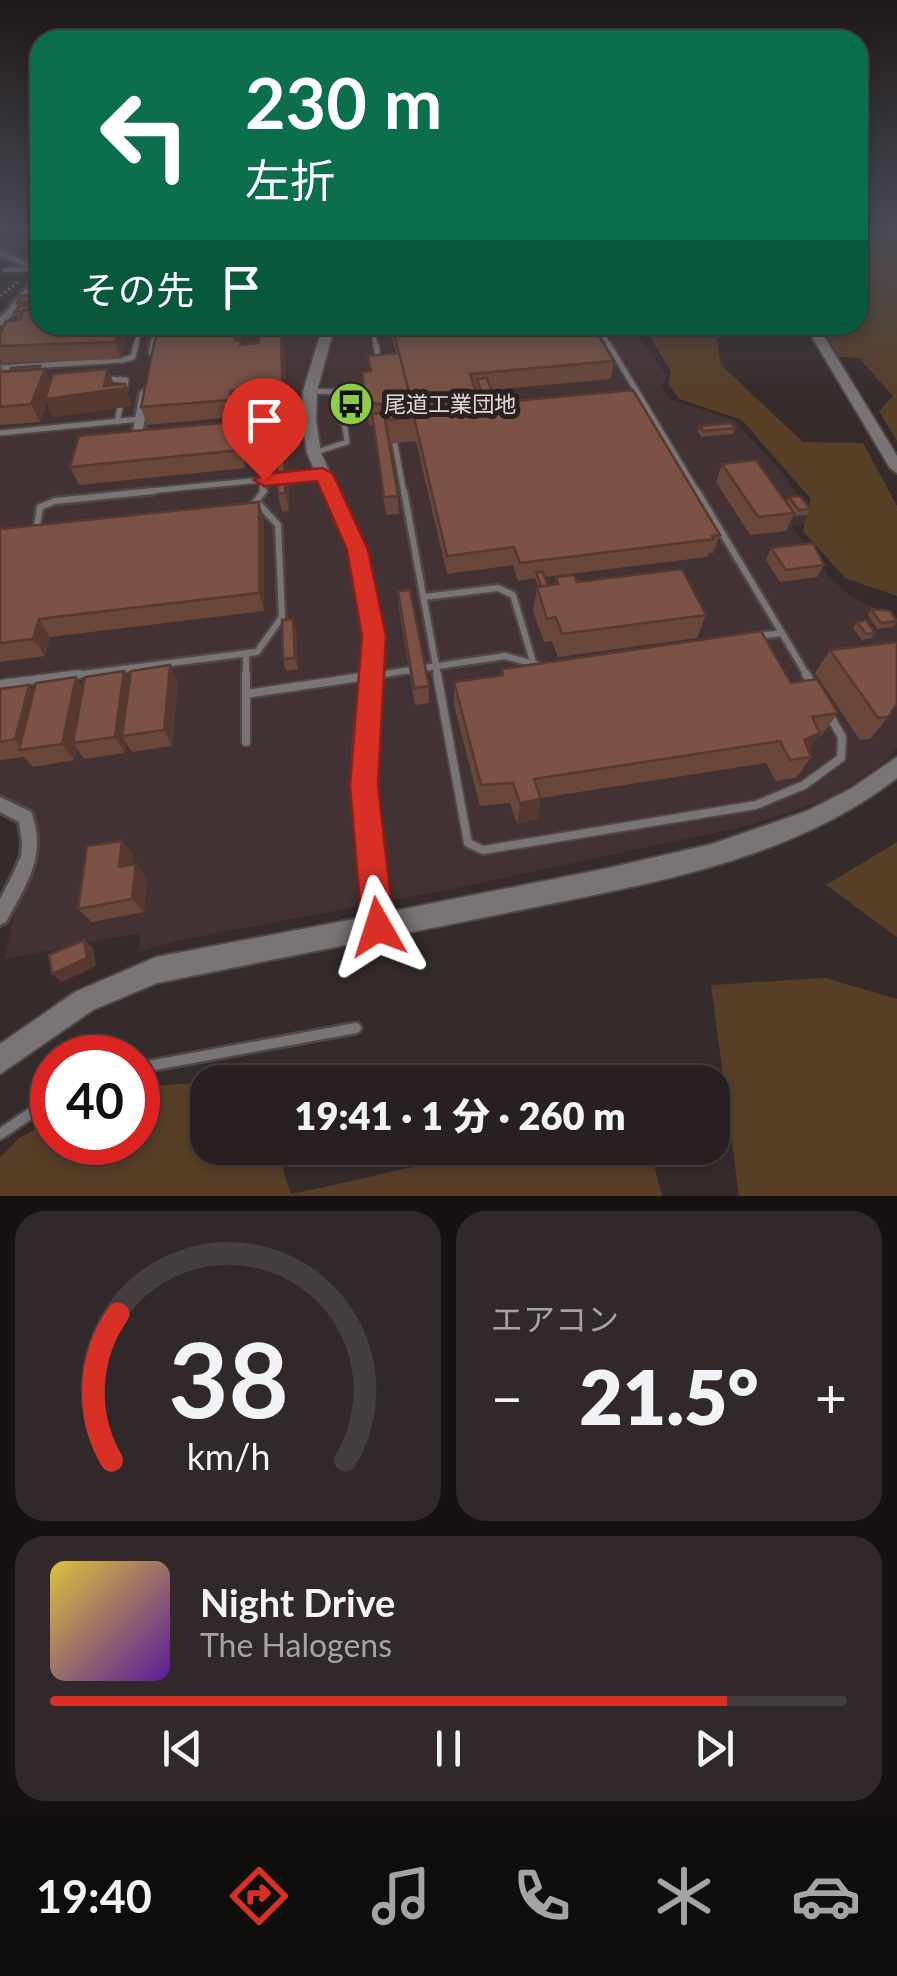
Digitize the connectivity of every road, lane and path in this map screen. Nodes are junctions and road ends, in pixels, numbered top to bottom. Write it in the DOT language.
graph roads {
  1 [pos="28,287"];
  2 [pos="0,323"];
  3 [pos="138,335"];
  4 [pos="156,335"];
  5 [pos="326,335"];
  6 [pos="374,335"];
  7 [pos="602,335"];
  8 [pos="817,335"];
  9 [pos="151,363"];
  10 [pos="380,364"];
  11 [pos="0,368"];
  12 [pos="99,380"];
  13 [pos="147,382"];
  14 [pos="310,391"];
  15 [pos="641,398"];
  16 [pos="623,399"];
  17 [pos="140,420"];
  18 [pos="309,420"];
  19 [pos="118,422"];
  20 [pos="390,422"];
  21 [pos="202,431"];
  22 [pos="0,433"];
  23 [pos="167,435"];
  24 [pos="264,444"];
  25 [pos="314,453"];
  26 [pos="897,468"];
  27 [pos="323,474"];
  28 [pos="264,480"];
  29 [pos="258,502"];
  30 [pos="246,512"];
  31 [pos="42,536"];
  32 [pos="424,597"];
  33 [pos="782,633"];
  34 [pos="744,638"];
  35 [pos="246,653"];
  36 [pos="553,663"];
  37 [pos="534,665"];
  38 [pos="437,666"];
  39 [pos="373,678"];
  40 [pos="0,684"];
  41 [pos="246,694"];
  42 [pos="246,742"];
  43 [pos="897,766"];
  44 [pos="0,804"];
  45 [pos="0,916"];
  46 [pos="378,927"];
  47 [pos="356,1028"];
  48 [pos="0,1060"];
  49 [pos="160,1064"];
  50 [pos="30,1114"];
  51 [pos="0,1134"];
  1 -- 2 [label="street"];
  3 -- 11 [label="lane"];
  4 -- 9 [label="street"];
  5 -- 14 [label="street"];
  6 -- 10 [label="lane"];
  7 -- 15 [label="lane"];
  8 -- 26 [label="street"];
  12 -- 19 [label="lane"];
  13 -- 17 [label="street"];
  14 -- 18 [label="street"];
  14 -- 25 [label="lane"];
  15 -- 16 [label="lane"];
  15 -- 33 [label="lane"];
  17 -- 19 [label="lane"];
  17 -- 23 [label="street"];
  18 -- 21 [label="street"];
  18 -- 25 [label="street"];
  19 -- 22 [label="lane"];
  20 -- 32 [label="lane"];
  24 -- 28 [label="lane"];
  25 -- 27 [label="street"];
  27 -- 28 [label="lane"];
  27 -- 39 [label="street"];
  28 -- 29 [label="lane"];
  28 -- 31 [label="lane"];
  29 -- 30 [label="lane"];
  29 -- 35 [label="lane"];
  32 -- 37 [label="lane"];
  32 -- 38 [label="lane"];
  33 -- 34 [label="lane"];
  33 -- 38 [label="lane"];
  35 -- 40 [label="lane"];
  35 -- 41 [label="lane"];
  36 -- 37 [label="lane"];
  37 -- 38 [label="lane"];
  38 -- 39 [label="lane"];
  39 -- 41 [label="lane"];
  39 -- 46 [label="street"];
  41 -- 42 [label="lane"];
  43 -- 46 [label="street"];
  44 -- 45 [label="street"];
  46 -- 48 [label="street"];
  47 -- 49 [label="lane"];
  50 -- 51 [label="lane"];
}
